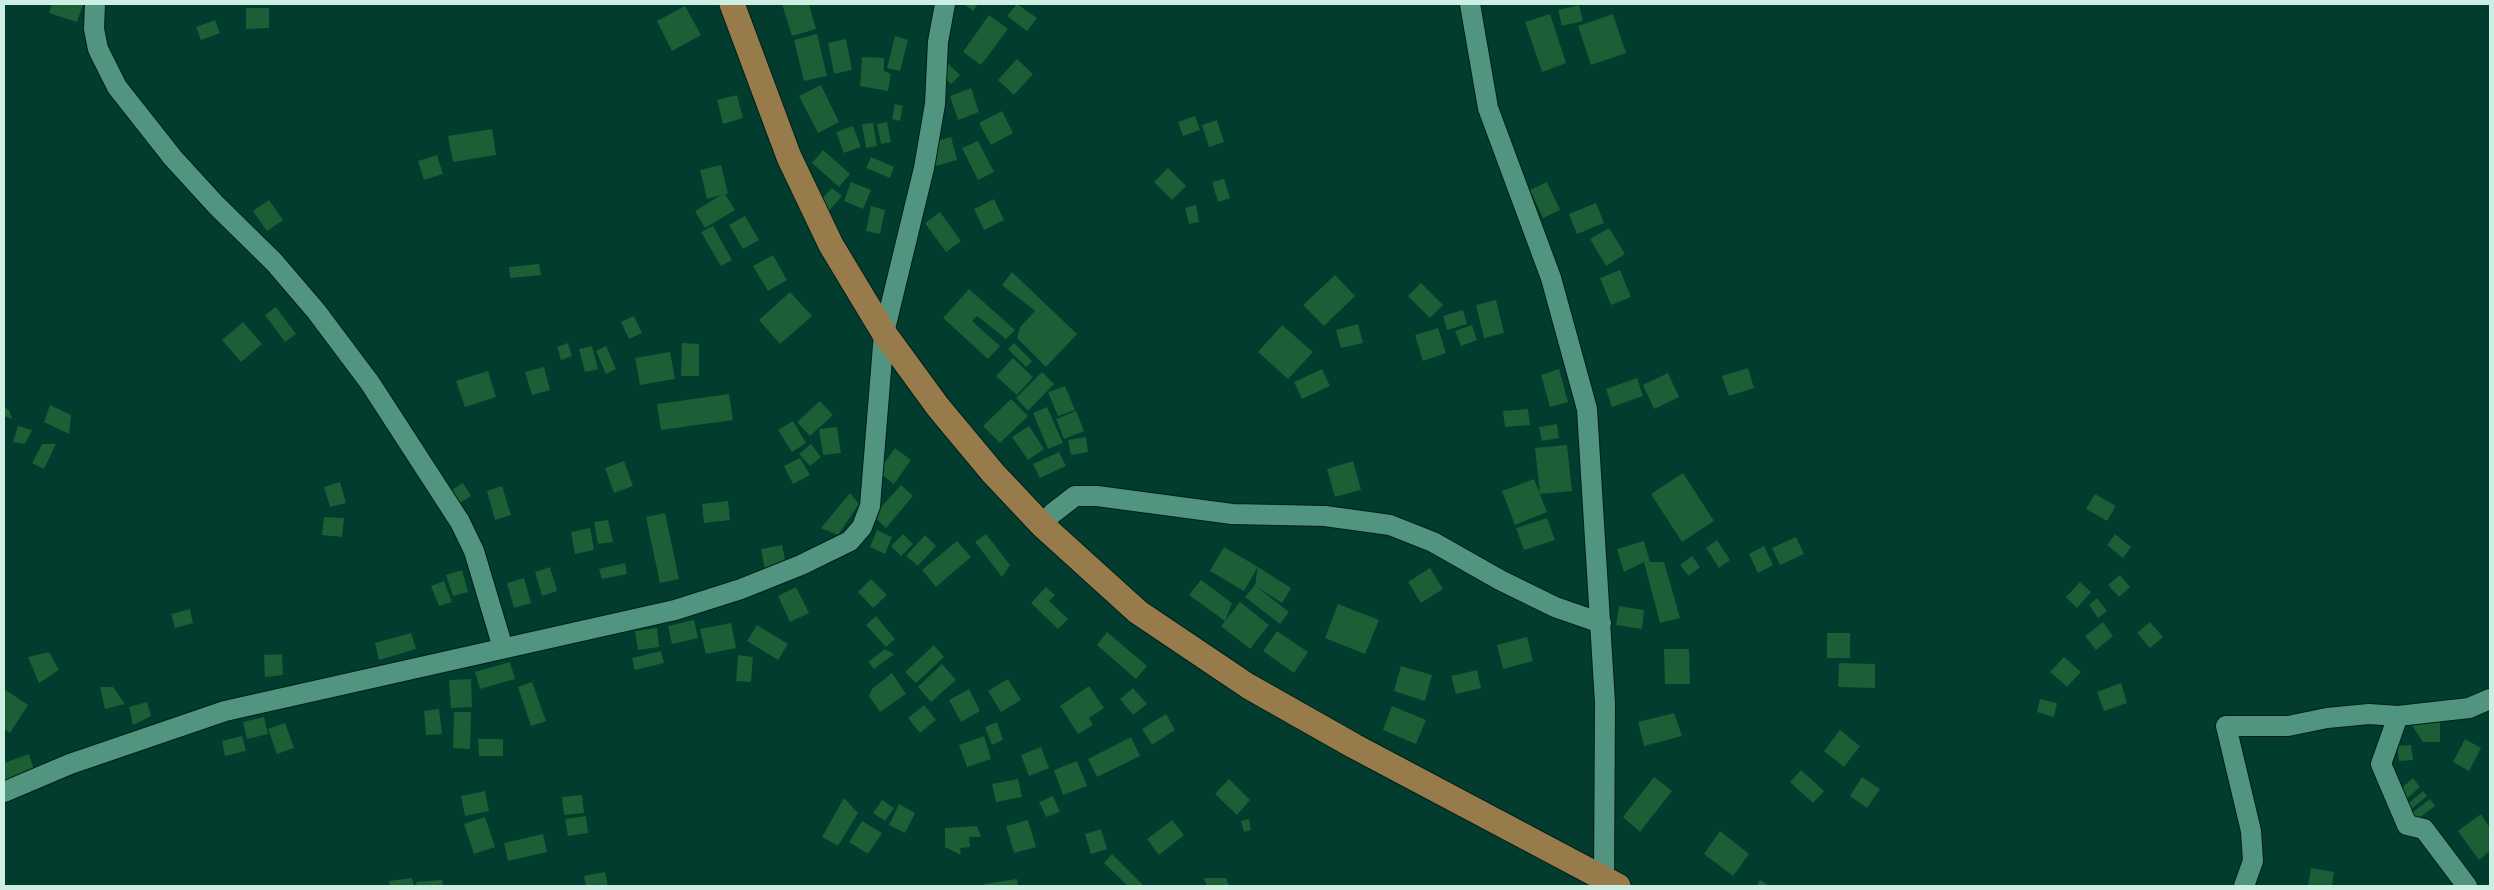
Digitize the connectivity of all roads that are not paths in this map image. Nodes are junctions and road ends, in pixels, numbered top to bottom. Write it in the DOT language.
graph roads {
  1 [pos="96,4"];
  2 [pos="732,4"];
  3 [pos="945,4"];
  4 [pos="1470,4"];
  5 [pos="884,333"];
  6 [pos="1042,525"];
  7 [pos="1601,623"];
  8 [pos="503,648"];
  9 [pos="2490,699"];
  10 [pos="2398,716"];
  11 [pos="4,792"];
  12 [pos="1611,883"];
  13 [pos="2244,886"];
  14 [pos="2466,886"];
  1 -- 8 [label="street"];
  2 -- 5 [label="main road"];
  3 -- 5 [label="street"];
  4 -- 7 [label="street"];
  5 -- 6 [label="main road"];
  5 -- 8 [label="street"];
  6 -- 7 [label="street"];
  6 -- 12 [label="main road"];
  7 -- 12 [label="street"];
  8 -- 11 [label="street"];
  9 -- 10 [label="street"];
  10 -- 13 [label="street"];
  10 -- 14 [label="street"];
}
